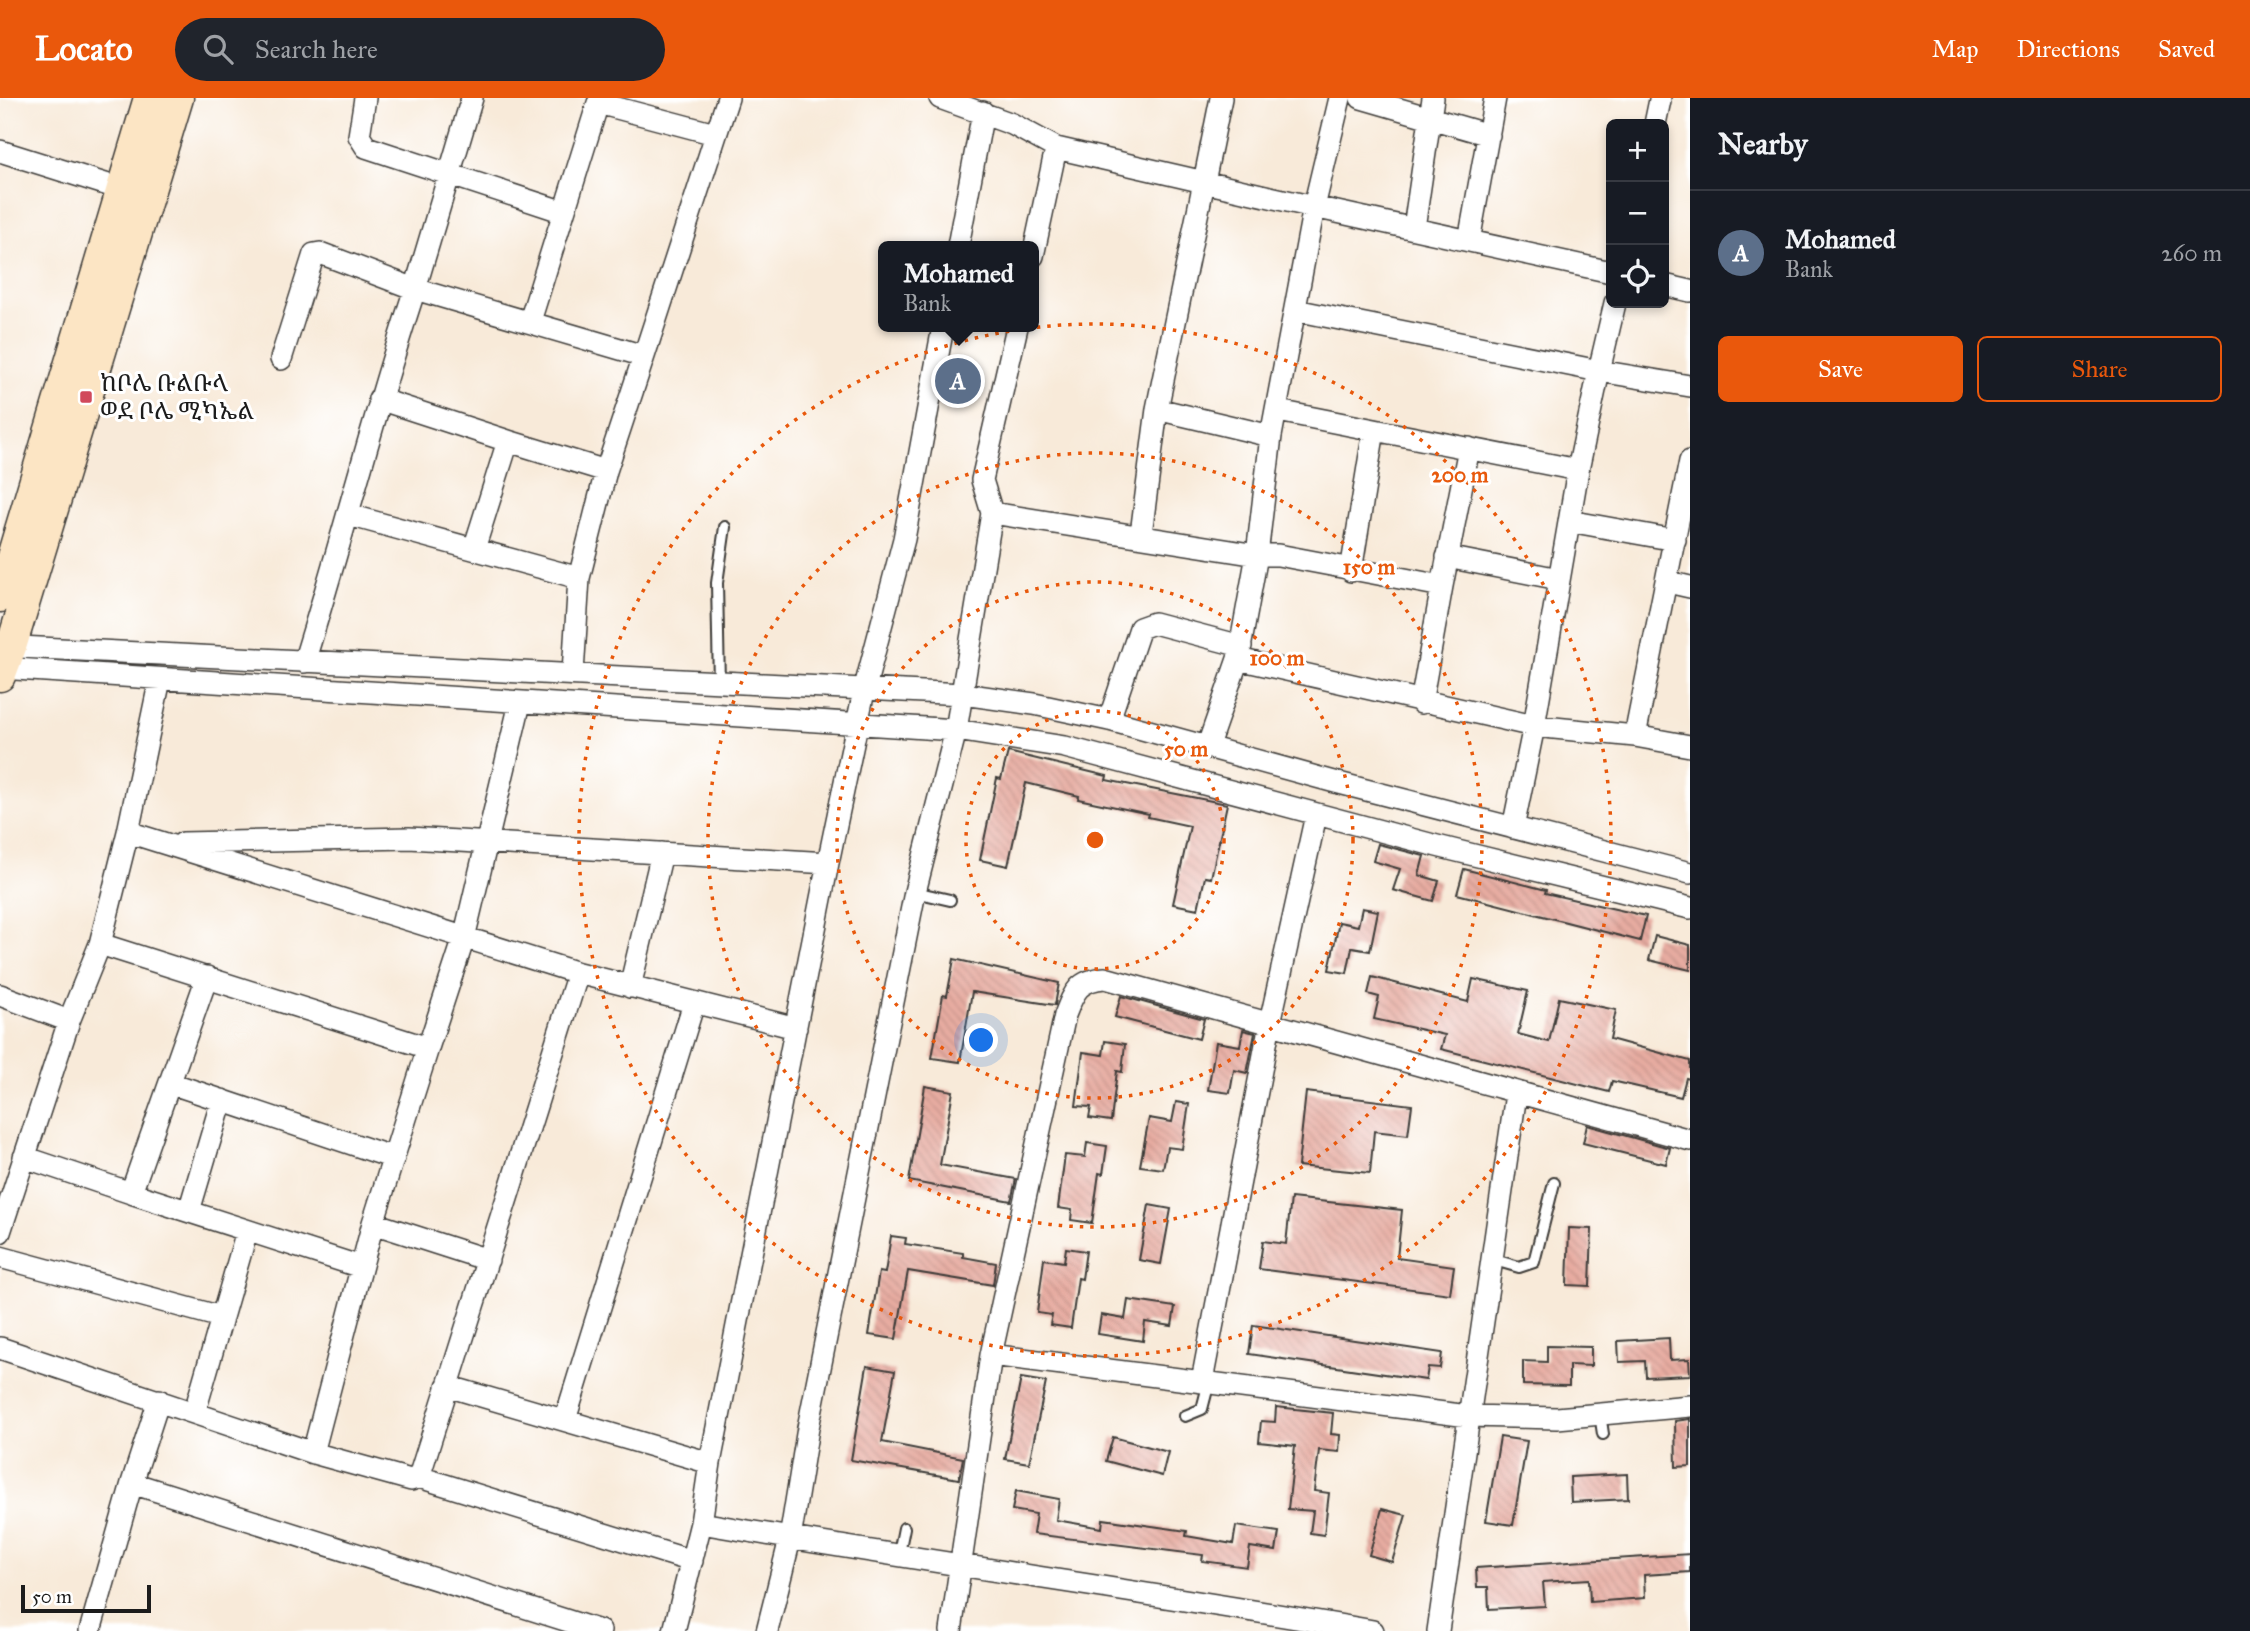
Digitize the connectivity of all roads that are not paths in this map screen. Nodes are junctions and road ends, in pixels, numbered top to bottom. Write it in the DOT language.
graph roads {
  1 [pos="149,98"];
  2 [pos="178,98"];
  3 [pos="365,98"];
  4 [pos="472,98"];
  5 [pos="728,98"];
  6 [pos="940,98"];
  7 [pos="1221,98"];
  8 [pos="1340,98"];
  9 [pos="1361,98"];
  10 [pos="1495,98"];
  11 [pos="1660,100"];
  12 [pos="590,101"];
  13 [pos="1431,107"];
  14 [pos="983,112"];
  15 [pos="1656,119"];
  16 [pos="715,134"];
  17 [pos="1489,135"];
  18 [pos="1056,148"];
  19 [pos="0,151"];
  20 [pos="447,176"];
  21 [pos="1204,182"];
  22 [pos="121,189"];
  23 [pos="1314,206"];
  24 [pos="564,212"];
  25 [pos="1414,229"];
  26 [pos="959,241"];
  27 [pos="1036,241"];
  28 [pos="1469,241"];
  29 [pos="1606,271"];
  30 [pos="1669,286"];
  31 [pos="415,289"];
  32 [pos="1690,291"];
  33 [pos="1614,308"];
  34 [pos="1295,310"];
  35 [pos="530,321"];
  36 [pos="942,332"];
  37 [pos="1016,332"];
  38 [pos="644,356"];
  39 [pos="281,359"];
  40 [pos="1599,370"];
  41 [pos="1690,386"];
  42 [pos="379,399"];
  43 [pos="1157,409"];
  44 [pos="1278,411"];
  45 [pos="1374,430"];
  46 [pos="1271,436"];
  47 [pos="508,441"];
  48 [pos="1469,448"];
  49 [pos="1690,466"];
  50 [pos="1578,470"];
  51 [pos="606,471"];
  52 [pos="992,513"];
  53 [pos="349,515"];
  54 [pos="1569,521"];
  55 [pos="724,527"];
  56 [pos="1142,534"];
  57 [pos="1675,540"];
  58 [pos="474,549"];
  59 [pos="1257,555"];
  60 [pos="1447,557"];
  61 [pos="1351,571"];
  62 [pos="579,578"];
  63 [pos="1559,579"];
  64 [pos="1668,582"];
  65 [pos="1442,586"];
  66 [pos="1690,587"];
  67 [pos="0,597"];
  68 [pos="1239,653"];
  69 [pos="3,661"];
  70 [pos="304,662"];
  71 [pos="573,673"];
  72 [pos="160,679"];
  73 [pos="719,684"];
  74 [pos="864,691"];
  75 [pos="962,694"];
  76 [pos="520,702"];
  77 [pos="1421,702"];
  78 [pos="1109,720"];
  79 [pos="858,723"];
  80 [pos="1534,726"];
  81 [pos="956,730"];
  82 [pos="1636,736"];
  83 [pos="1690,746"];
  84 [pos="1207,748"];
  85 [pos="1316,815"];
  86 [pos="1513,828"];
  87 [pos="128,832"];
  88 [pos="485,842"];
  89 [pos="167,844"];
  90 [pos="662,853"];
  91 [pos="828,863"];
  92 [pos="1690,873"];
  93 [pos="915,892"];
  94 [pos="950,900"];
  95 [pos="1690,908"];
  96 [pos="464,938"];
  97 [pos="100,944"];
  98 [pos="578,974"];
  99 [pos="207,977"];
  100 [pos="630,987"];
  101 [pos="0,995"];
  102 [pos="694,1003"];
  103 [pos="69,1021"];
  104 [pos="1270,1023"];
  105 [pos="796,1028"];
  106 [pos="429,1048"];
  107 [pos="170,1083"];
  108 [pos="1516,1094"];
  109 [pos="222,1100"];
  110 [pos="1690,1140"];
  111 [pos="24,1157"];
  112 [pos="394,1158"];
  113 [pos="1554,1182"];
  114 [pos="131,1193"];
  115 [pos="189,1211"];
  116 [pos="373,1223"];
  117 [pos="247,1231"];
  118 [pos="0,1232"];
  119 [pos="0,1257"];
  120 [pos="1491,1259"];
  121 [pos="488,1260"];
  122 [pos="361,1267"];
  123 [pos="221,1317"];
  124 [pos="0,1348"];
  125 [pos="991,1354"];
  126 [pos="1206,1382"];
  127 [pos="447,1386"];
  128 [pos="159,1401"];
  129 [pos="1690,1406"];
  130 [pos="195,1411"];
  131 [pos="1185,1416"];
  132 [pos="1468,1416"];
  133 [pos="565,1420"];
  134 [pos="313,1453"];
  135 [pos="710,1464"];
  136 [pos="419,1477"];
  137 [pos="132,1483"];
  138 [pos="701,1523"];
  139 [pos="904,1528"];
  140 [pos="790,1539"];
  141 [pos="898,1558"];
  142 [pos="692,1561"];
  143 [pos="959,1567"];
  144 [pos="90,1631"];
  145 [pos="600,1631"];
  146 [pos="674,1631"];
  147 [pos="768,1631"];
  148 [pos="951,1631"];
  149 [pos="1373,1631"];
  150 [pos="1438,1631"];
  1 -- 22 [label="main road"];
  2 -- 69 [label="main road"];
  3 -- 20 [label="street"];
  4 -- 20 [label="street"];
  5 -- 16 [label="street"];
  6 -- 14 [label="street"];
  7 -- 21 [label="street"];
  8 -- 23 [label="street"];
  9 -- 13 [label="street"];
  10 -- 17 [label="street"];
  11 -- 15 [label="street"];
  12 -- 16 [label="street"];
  12 -- 24 [label="street"];
  13 -- 17 [label="street"];
  13 -- 25 [label="street"];
  14 -- 18 [label="street"];
  14 -- 26 [label="street"];
  16 -- 38 [label="street"];
  17 -- 28 [label="street"];
  18 -- 21 [label="street"];
  18 -- 27 [label="street"];
  19 -- 22 [label="street"];
  20 -- 24 [label="street"];
  20 -- 31 [label="street"];
  21 -- 23 [label="street"];
  21 -- 43 [label="street"];
  22 -- 67 [label="main road"];
  23 -- 25 [label="street"];
  23 -- 34 [label="street"];
  24 -- 35 [label="street"];
  25 -- 28 [label="street"];
  28 -- 29 [label="street"];
  30 -- 32 [label="street"];
  31 -- 35 [label="street"];
  31 -- 39 [label="street"];
  31 -- 42 [label="street"];
  33 -- 40 [label="street"];
  34 -- 40 [label="street"];
  34 -- 44 [label="street"];
  35 -- 38 [label="street"];
  36 -- 74 [label="street"];
  37 -- 52 [label="street"];
  38 -- 51 [label="street"];
  40 -- 41 [label="street"];
  40 -- 50 [label="street"];
  42 -- 47 [label="street"];
  42 -- 53 [label="street"];
  43 -- 46 [label="street"];
  43 -- 56 [label="street"];
  44 -- 45 [label="street"];
  44 -- 46 [label="street"];
  45 -- 48 [label="street"];
  45 -- 61 [label="street"];
  46 -- 59 [label="street"];
  47 -- 51 [label="street"];
  47 -- 58 [label="street"];
  48 -- 50 [label="street"];
  48 -- 60 [label="street"];
  49 -- 57 [label="street"];
  50 -- 54 [label="street"];
  51 -- 62 [label="street"];
  52 -- 56 [label="street"];
  52 -- 75 [label="street"];
  53 -- 58 [label="street"];
  53 -- 70 [label="street"];
  54 -- 57 [label="street"];
  54 -- 63 [label="street"];
  55 -- 73 [label="lane"];
  56 -- 59 [label="street"];
  57 -- 64 [label="street"];
  58 -- 62 [label="street"];
  59 -- 61 [label="street"];
  59 -- 68 [label="street"];
  60 -- 63 [label="street"];
  60 -- 65 [label="street"];
  61 -- 65 [label="street"];
  62 -- 71 [label="street"];
  63 -- 80 [label="street"];
  64 -- 66 [label="street"];
  64 -- 82 [label="street"];
  65 -- 77 [label="street"];
  68 -- 77 [label="street"];
  68 -- 78 [label="street"];
  68 -- 84 [label="street"];
  69 -- 70 [label="street"];
  69 -- 72 [label="street"];
  70 -- 71 [label="street"];
  71 -- 73 [label="street"];
  72 -- 76 [label="street"];
  72 -- 87 [label="street"];
  73 -- 74 [label="street"];
  74 -- 75 [label="street"];
  74 -- 79 [label="street"];
  75 -- 78 [label="street"];
  75 -- 81 [label="street"];
  76 -- 79 [label="street"];
  76 -- 88 [label="street"];
  77 -- 80 [label="street"];
  78 -- 84 [label="street"];
  79 -- 81 [label="street"];
  79 -- 91 [label="street"];
  80 -- 82 [label="street"];
  80 -- 86 [label="street"];
  81 -- 85 [label="street"];
  81 -- 93 [label="street"];
  82 -- 83 [label="street"];
  84 -- 86 [label="street"];
  85 -- 95 [label="street"];
  85 -- 104 [label="street"];
  86 -- 92 [label="street"];
  87 -- 89 [label="street"];
  87 -- 97 [label="street"];
  88 -- 89 [label="street"];
  88 -- 90 [label="street"];
  88 -- 96 [label="street"];
  89 -- 96 [label="street"];
  90 -- 91 [label="street"];
  90 -- 100 [label="street"];
  91 -- 105 [label="street"];
  93 -- 94 [label="lane"];
  93 -- 140 [label="street"];
  96 -- 98 [label="street"];
  96 -- 106 [label="street"];
  97 -- 99 [label="street"];
  97 -- 103 [label="street"];
  98 -- 100 [label="street"];
  98 -- 121 [label="street"];
  99 -- 106 [label="street"];
  99 -- 107 [label="street"];
  100 -- 102 [label="street"];
  101 -- 103 [label="street"];
  102 -- 105 [label="street"];
  102 -- 133 [label="street"];
  103 -- 111 [label="street"];
  104 -- 108 [label="street"];
  104 -- 125 [label="street"];
  104 -- 126 [label="street"];
  105 -- 135 [label="street"];
  106 -- 112 [label="street"];
  107 -- 109 [label="street"];
  107 -- 114 [label="street"];
  108 -- 110 [label="street"];
  108 -- 120 [label="street"];
  109 -- 112 [label="street"];
  109 -- 115 [label="street"];
  111 -- 114 [label="street"];
  111 -- 118 [label="street"];
  112 -- 116 [label="street"];
  113 -- 120 [label="lane"];
  114 -- 115 [label="street"];
  115 -- 117 [label="street"];
  116 -- 121 [label="street"];
  116 -- 122 [label="street"];
  117 -- 122 [label="street"];
  117 -- 123 [label="street"];
  119 -- 123 [label="street"];
  120 -- 132 [label="street"];
  121 -- 127 [label="street"];
  122 -- 134 [label="street"];
  123 -- 130 [label="street"];
  124 -- 128 [label="street"];
  125 -- 126 [label="street"];
  125 -- 143 [label="street"];
  126 -- 131 [label="lane"];
  126 -- 132 [label="street"];
  127 -- 133 [label="street"];
  127 -- 136 [label="street"];
  128 -- 130 [label="street"];
  128 -- 137 [label="street"];
  129 -- 132 [label="street"];
  130 -- 134 [label="street"];
  132 -- 150 [label="street"];
  133 -- 135 [label="street"];
  134 -- 136 [label="street"];
  135 -- 138 [label="street"];
  136 -- 142 [label="street"];
  137 -- 144 [label="street"];
  137 -- 145 [label="street"];
  138 -- 140 [label="street"];
  138 -- 142 [label="street"];
  139 -- 141 [label="lane"];
  140 -- 141 [label="street"];
  140 -- 147 [label="street"];
  141 -- 143 [label="street"];
  142 -- 146 [label="street"];
  143 -- 148 [label="street"];
  143 -- 149 [label="street"];
}
